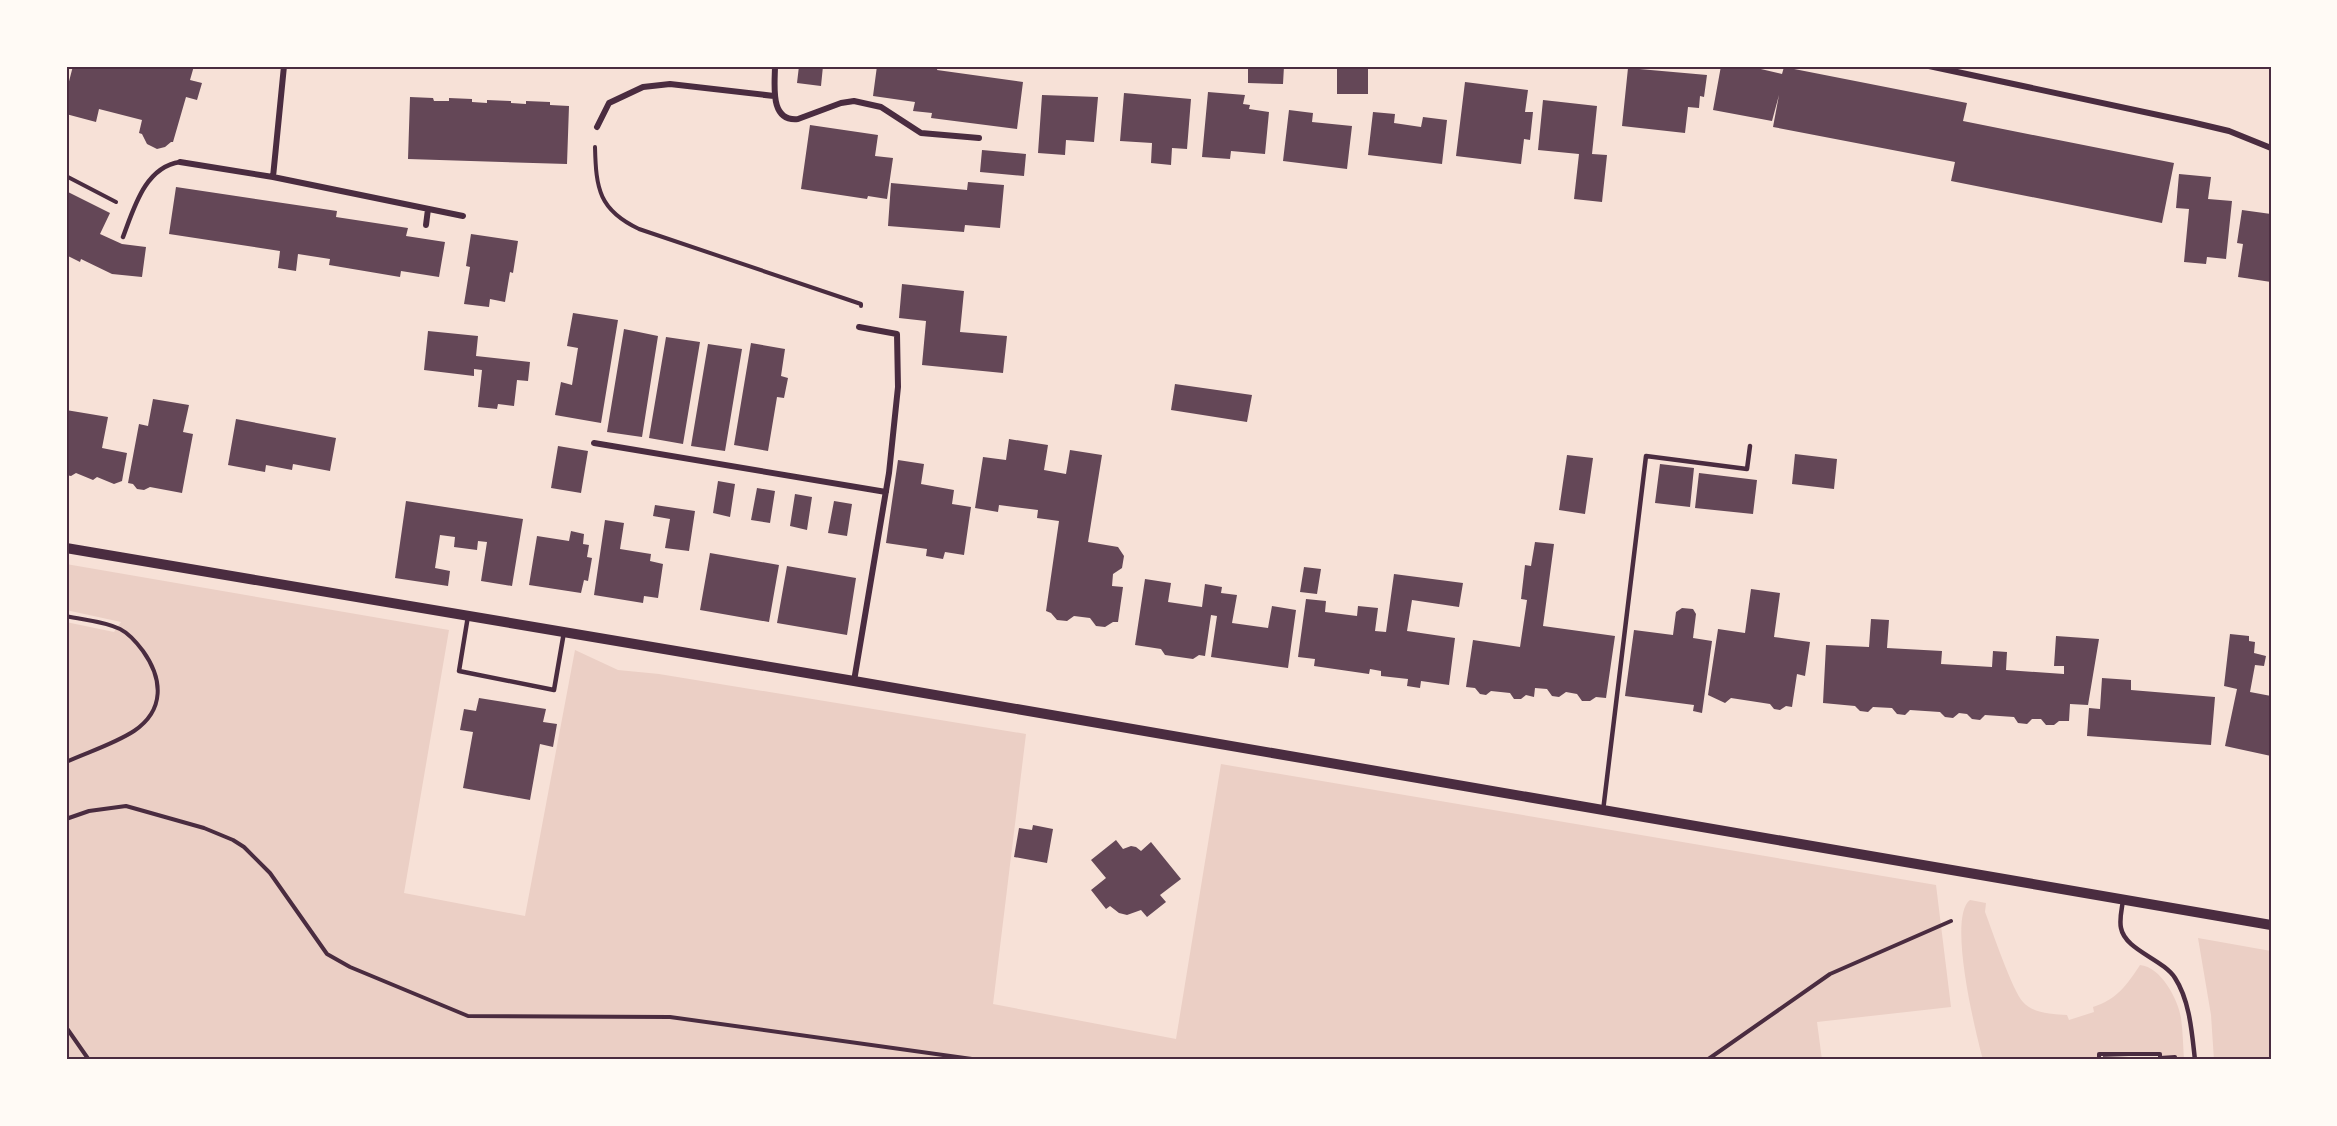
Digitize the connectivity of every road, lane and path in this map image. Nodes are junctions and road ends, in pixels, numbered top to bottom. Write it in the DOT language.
graph roads {
  1 [pos="284,66"];
  2 [pos="775,66"];
  3 [pos="1929,66"];
  4 [pos="774,96"];
  5 [pos="597,127"];
  6 [pos="979,138"];
  7 [pos="2271,148"];
  8 [pos="180,162"];
  9 [pos="66,176"];
  10 [pos="273,177"];
  11 [pos="428,209"];
  12 [pos="133,210"];
  13 [pos="463,216"];
  14 [pos="426,225"];
  15 [pos="123,237"];
  16 [pos="859,327"];
  17 [pos="594,443"];
  18 [pos="1750,446"];
  19 [pos="886,492"];
  20 [pos="66,548"];
  21 [pos="66,616"];
  22 [pos="468,616"];
  23 [pos="564,632"];
  24 [pos="854,681"];
  25 [pos="66,762"];
  26 [pos="1604,811"];
  27 [pos="66,819"];
  28 [pos="2123,900"];
  29 [pos="1951,921"];
  30 [pos="2271,926"];
  31 [pos="66,1027"];
  32 [pos="89,1060"];
  33 [pos="979,1060"];
  34 [pos="1707,1060"];
  35 [pos="2099,1060"];
  36 [pos="2160,1060"];
  37 [pos="2194,1060"];
  1 -- 10 [label="street"];
  2 -- 4 [label="street"];
  3 -- 7 [label="street"];
  4 -- 5 [label="street"];
  4 -- 6 [label="street"];
  5 -- 16 [label="path"];
  8 -- 10 [label="street"];
  8 -- 12 [label="lane"];
  9 -- 12 [label="path"];
  10 -- 11 [label="street"];
  11 -- 13 [label="street"];
  11 -- 14 [label="street"];
  12 -- 15 [label="lane"];
  16 -- 19 [label="street"];
  17 -- 19 [label="street"];
  18 -- 26 [label="lane"];
  19 -- 24 [label="street"];
  20 -- 22 [label="street"];
  21 -- 25 [label="path"];
  22 -- 23 [label="street"];
  22 -- 23 [label="lane"];
  23 -- 24 [label="street"];
  24 -- 26 [label="street"];
  26 -- 28 [label="street"];
  27 -- 33 [label="path"];
  28 -- 30 [label="street"];
  28 -- 37 [label="lane"];
  29 -- 34 [label="path"];
  31 -- 32 [label="path"];
  35 -- 36 [label="path"];
}
